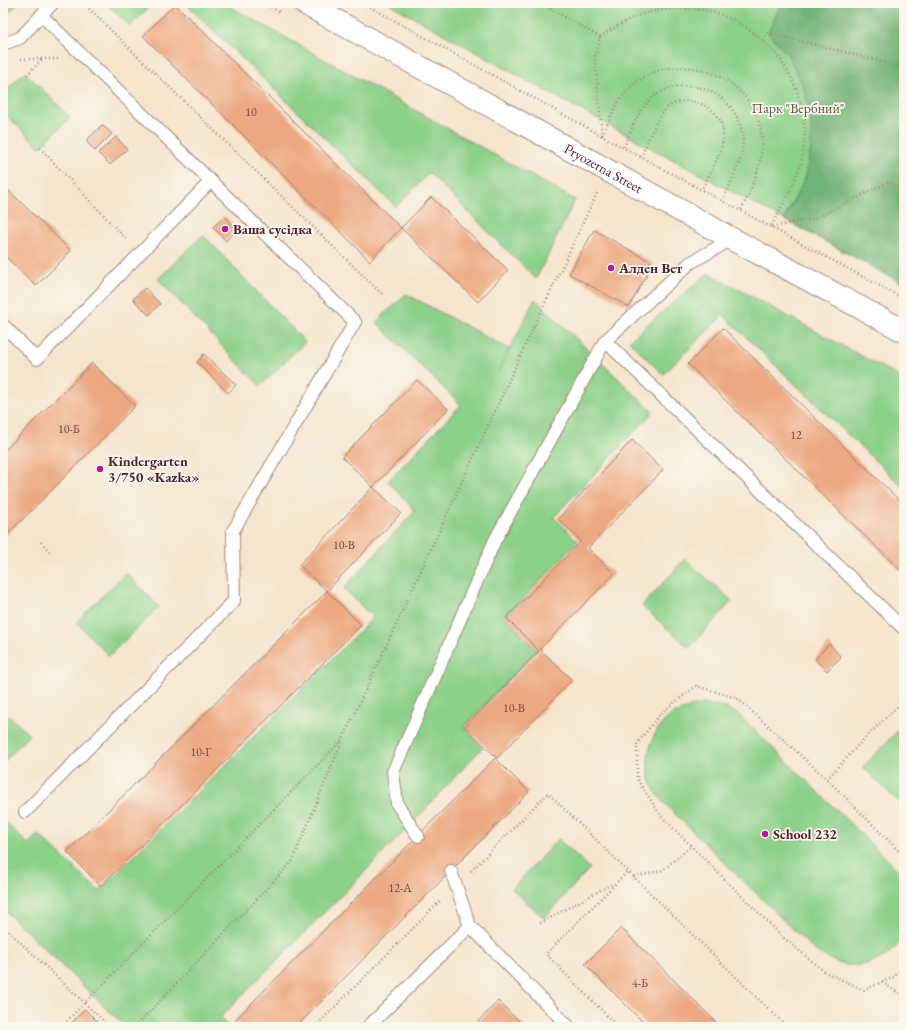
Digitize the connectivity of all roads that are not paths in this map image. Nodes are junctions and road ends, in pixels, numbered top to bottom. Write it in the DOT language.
graph roads {
  1 [pos="53,3"];
  2 [pos="304,3"];
  3 [pos="41,15"];
  4 [pos="3,44"];
  5 [pos="211,181"];
  6 [pos="732,239"];
  7 [pos="3,325"];
  8 [pos="904,331"];
  9 [pos="605,341"];
  10 [pos="904,629"];
  11 [pos="25,812"];
  12 [pos="418,836"];
  13 [pos="451,871"];
  14 [pos="470,926"];
  15 [pos="368,1027"];
  16 [pos="569,1027"];
  1 -- 3 [label="lane"];
  2 -- 6 [label="street, Pryozerna Street"];
  3 -- 4 [label="lane"];
  3 -- 5 [label="lane"];
  5 -- 7 [label="lane"];
  5 -- 11 [label="lane"];
  6 -- 8 [label="street, Pryozerna Street"];
  6 -- 9 [label="lane"];
  9 -- 10 [label="lane"];
  9 -- 12 [label="lane"];
  13 -- 14 [label="lane"];
  14 -- 15 [label="lane"];
  14 -- 16 [label="lane"];
}
